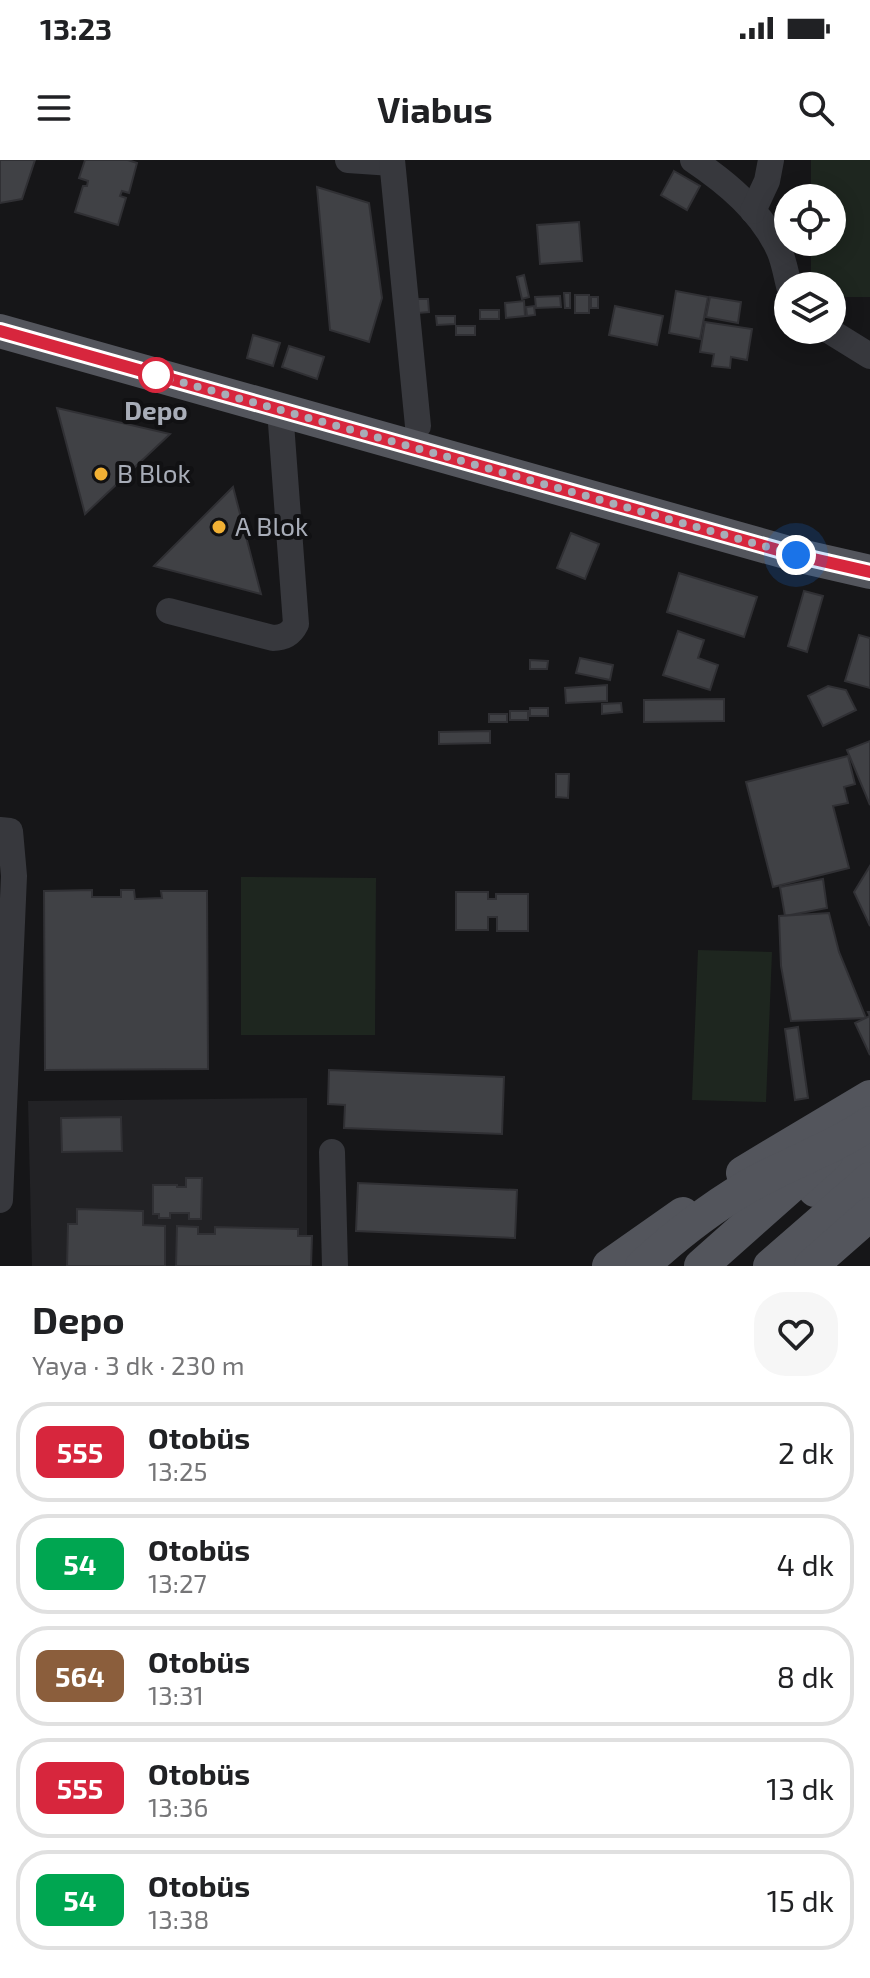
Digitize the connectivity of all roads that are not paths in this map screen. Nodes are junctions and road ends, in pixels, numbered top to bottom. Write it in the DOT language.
graph roads {
  1 [pos="348,160"];
  2 [pos="693,160"];
  3 [pos="771,160"];
  4 [pos="392,161"];
  5 [pos="753,211"];
  6 [pos="785,272"];
  7 [pos="0,310"];
  8 [pos="0,331"];
  9 [pos="280,410"];
  10 [pos="418,426"];
  11 [pos="870,548"];
  12 [pos="870,572"];
  13 [pos="169,611"];
  14 [pos="5,831"];
  15 [pos="870,1097"];
  16 [pos="2,1111"];
  17 [pos="870,1122"];
  18 [pos="870,1143"];
  19 [pos="332,1152"];
  20 [pos="870,1179"];
  21 [pos="0,1200"];
  22 [pos="870,1214"];
  23 [pos="870,1230"];
  24 [pos="818,1259"];
  25 [pos="335,1266"];
  26 [pos="609,1266"];
  27 [pos="642,1266"];
  28 [pos="701,1266"];
  29 [pos="728,1266"];
  30 [pos="770,1266"];
  1 -- 4 [label="street"];
  2 -- 5 [label="street"];
  3 -- 5 [label="street"];
  4 -- 10 [label="street"];
  5 -- 6 [label="street"];
  7 -- 10 [label="main road"];
  8 -- 9 [label="main road"];
  9 -- 12 [label="main road"];
  9 -- 13 [label="street"];
  10 -- 11 [label="main road"];
  14 -- 16 [label="street"];
  15 -- 26 [label="main road"];
  16 -- 21 [label="street"];
  17 -- 27 [label="main road, bridge"];
  17 -- 28 [label="main road"];
  18 -- 29 [label="main road"];
  19 -- 25 [label="street"];
  20 -- 30 [label="main road"];
  22 -- 24 [label="main road"];
  23 -- 24 [label="main road"];
}
